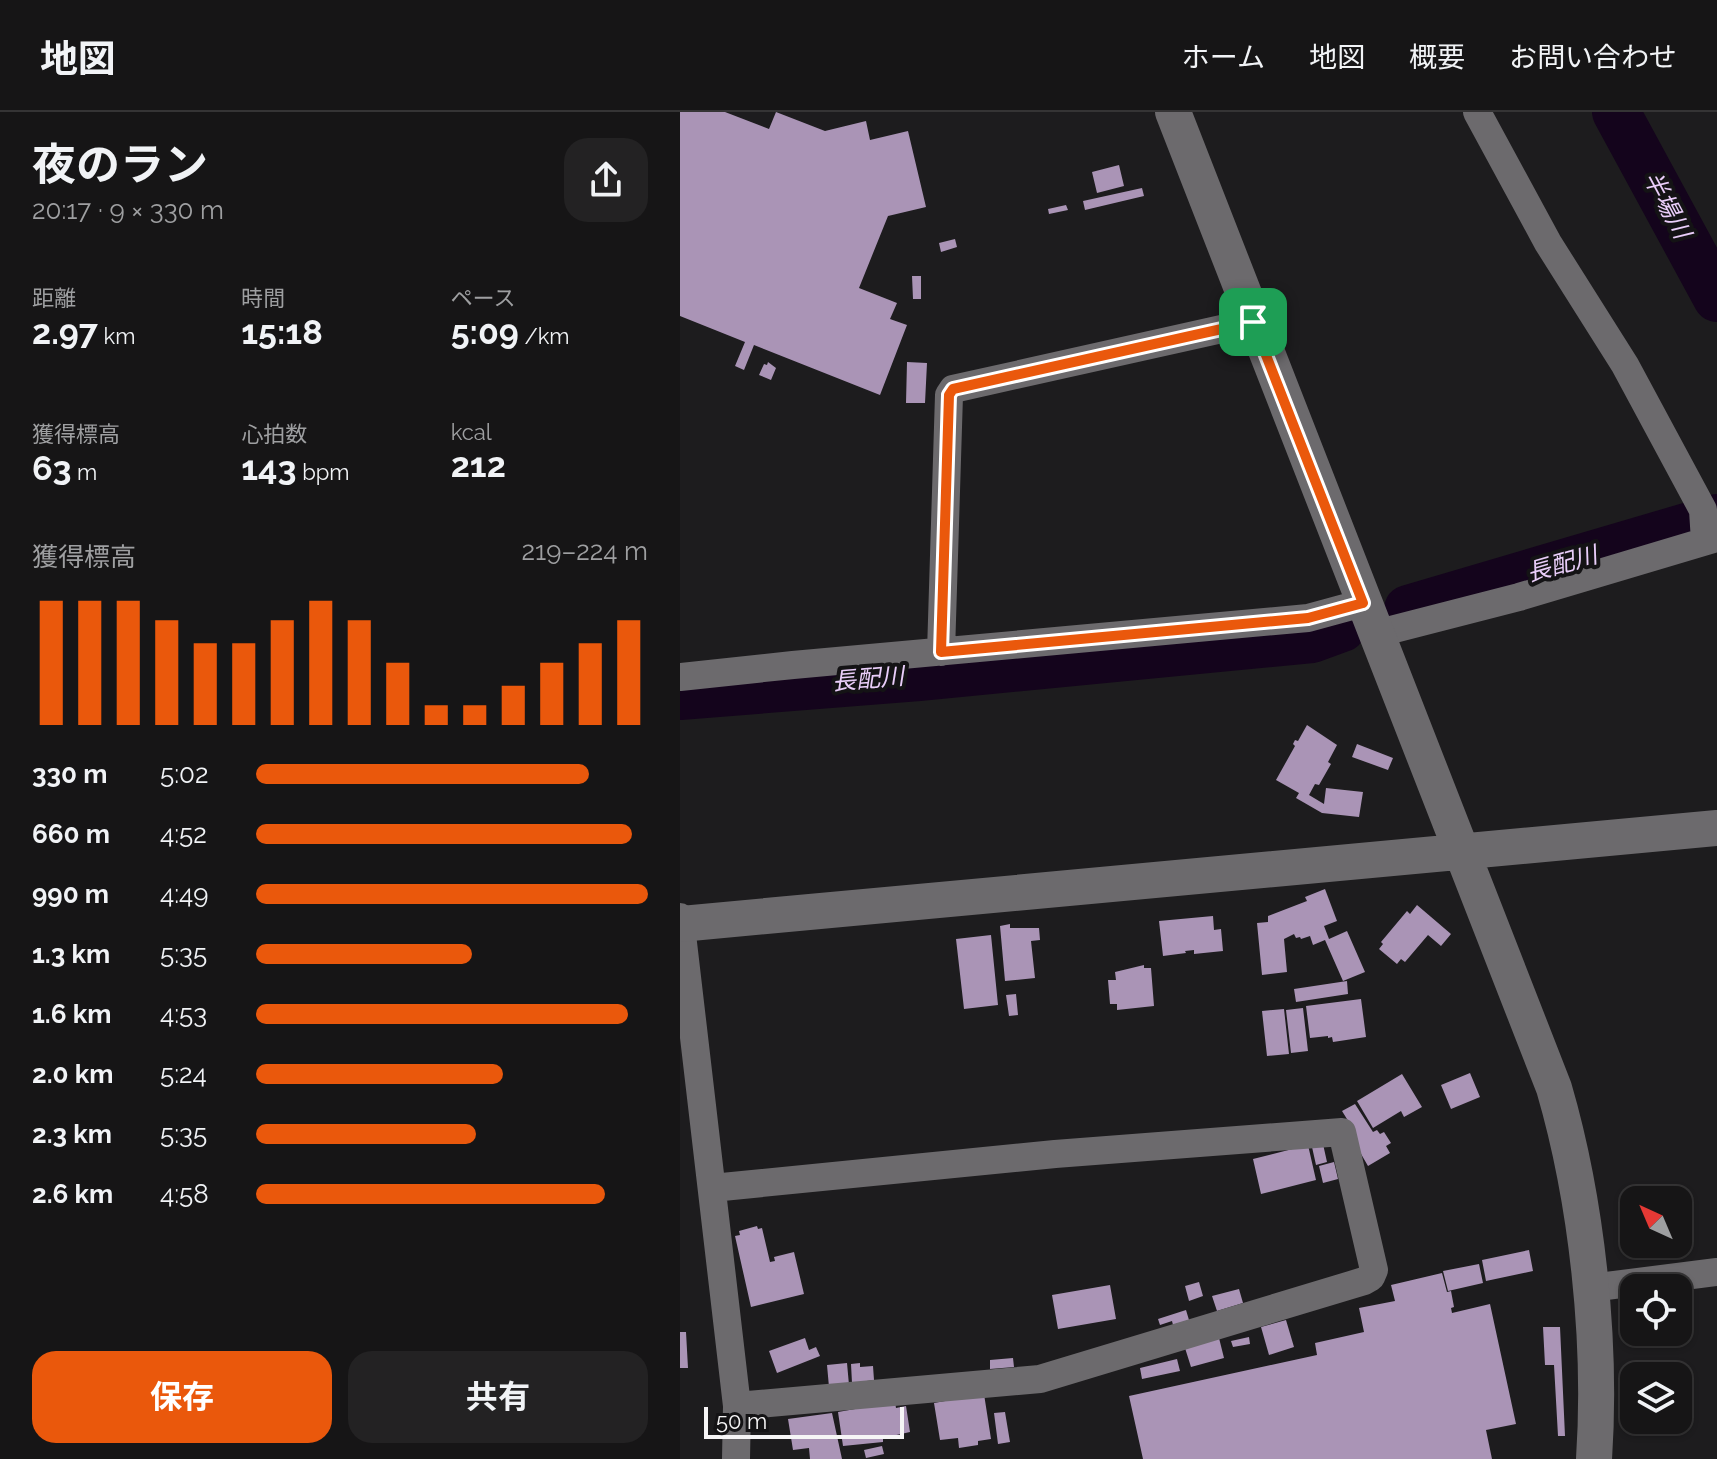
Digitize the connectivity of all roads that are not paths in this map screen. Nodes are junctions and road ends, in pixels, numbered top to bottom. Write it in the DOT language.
graph roads {
  1 [pos="1173,112"];
  2 [pos="1477,112"];
  3 [pos="1253,322"];
  4 [pos="1707,530"];
  5 [pos="1369,618"];
  6 [pos="941,652"];
  7 [pos="680,677"];
  8 [pos="1717,828"];
  9 [pos="1462,851"];
  10 [pos="680,917"];
  11 [pos="680,924"];
  12 [pos="712,1188"];
  13 [pos="1717,1272"];
  14 [pos="1590,1288"];
  15 [pos="737,1406"];
  16 [pos="736,1459"];
  17 [pos="1594,1459"];
  1 -- 3 [label="street"];
  2 -- 4 [label="street"];
  3 -- 5 [label="street"];
  3 -- 6 [label="street"];
  4 -- 5 [label="street"];
  5 -- 6 [label="street"];
  5 -- 9 [label="street"];
  6 -- 7 [label="street"];
  8 -- 9 [label="street"];
  9 -- 11 [label="street"];
  9 -- 14 [label="street"];
  10 -- 11 [label="street"];
  11 -- 12 [label="street"];
  12 -- 15 [label="street"];
  12 -- 15 [label="street"];
  13 -- 14 [label="street"];
  14 -- 17 [label="street"];
  15 -- 16 [label="street"];
}
